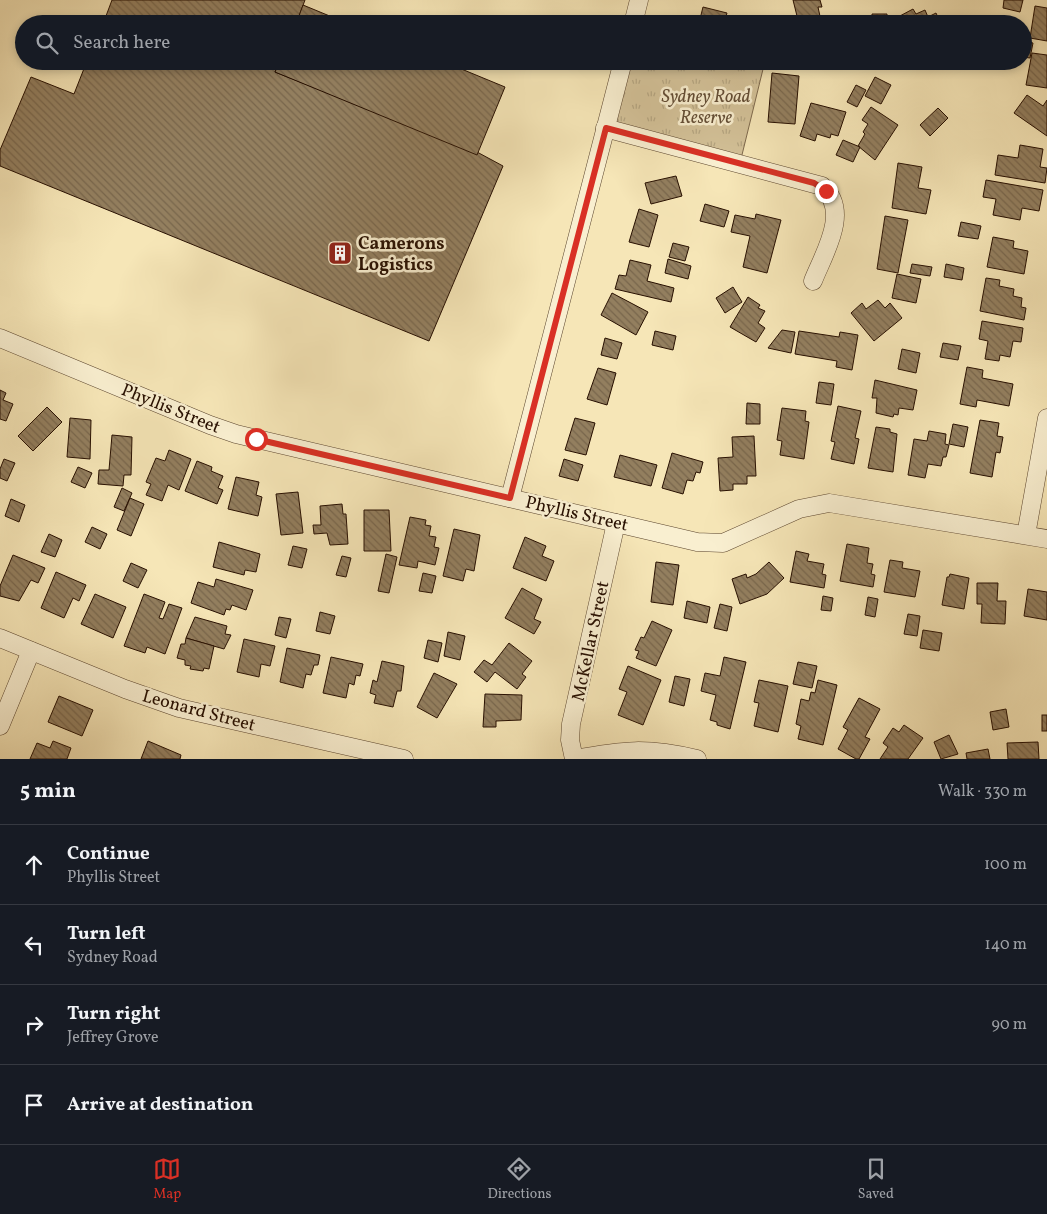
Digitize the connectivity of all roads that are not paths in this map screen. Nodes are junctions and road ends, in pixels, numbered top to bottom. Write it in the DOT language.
graph roads {
  1 [pos="639,0"];
  2 [pos="635,15"];
  3 [pos="621,70"];
  4 [pos="606,128"];
  5 [pos="813,281"];
  6 [pos="0,338"];
  7 [pos="1047,418"];
  8 [pos="510,498"];
  9 [pos="616,523"];
  10 [pos="1026,535"];
  11 [pos="1047,539"];
  12 [pos="0,638"];
  13 [pos="31,651"];
  14 [pos="0,726"];
  15 [pos="404,759"];
  16 [pos="574,759"];
  17 [pos="697,759"];
  1 -- 2 [label="street"];
  3 -- 4 [label="street"];
  4 -- 5 [label="street"];
  4 -- 8 [label="street"];
  6 -- 8 [label="street, Phyllis Street"];
  7 -- 10 [label="street"];
  8 -- 9 [label="street, Phyllis Street"];
  9 -- 10 [label="street, Phyllis Street"];
  9 -- 16 [label="street, McKellar Street"];
  10 -- 11 [label="street, Phyllis Street"];
  12 -- 13 [label="street, Leonard Street"];
  13 -- 14 [label="street"];
  13 -- 15 [label="street, Leonard Street"];
  16 -- 17 [label="street"];
}
